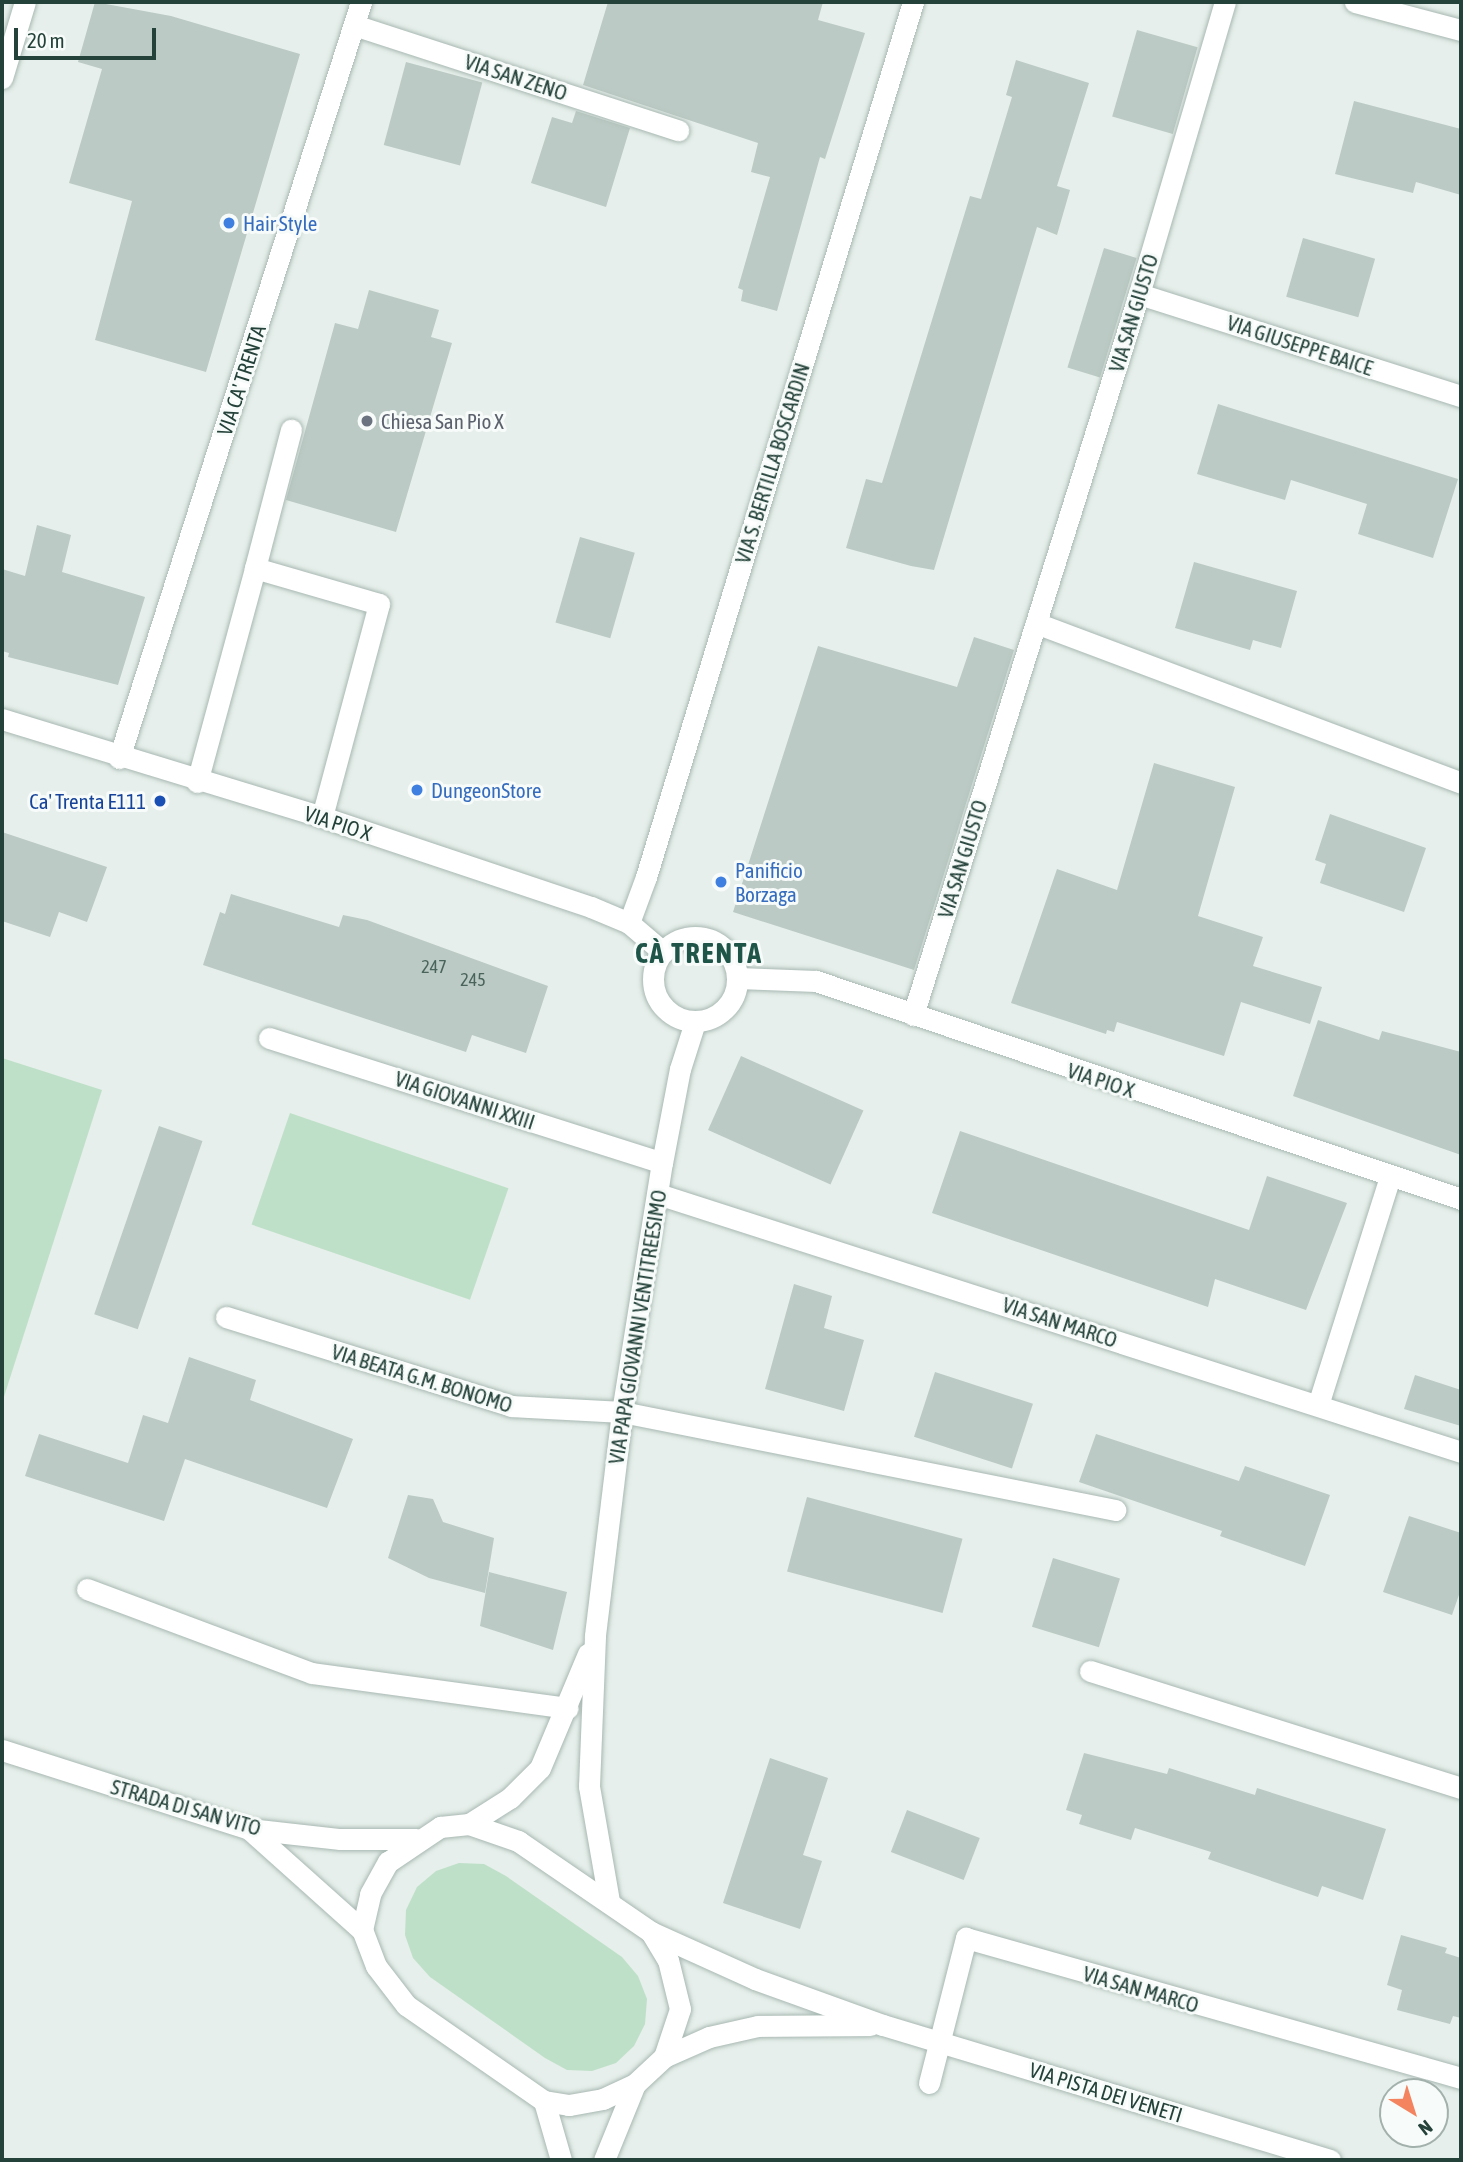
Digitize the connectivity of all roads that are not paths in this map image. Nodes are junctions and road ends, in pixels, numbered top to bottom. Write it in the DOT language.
graph roads {
  1 [pos="25,2"];
  2 [pos="361,2"];
  3 [pos="913,2"];
  4 [pos="1225,2"];
  5 [pos="1355,2"];
  6 [pos="354,25"];
  7 [pos="1461,30"];
  8 [pos="2,78"];
  9 [pos="678,130"];
  10 [pos="1139,294"];
  11 [pos="1461,396"];
  12 [pos="291,430"];
  13 [pos="255,568"];
  14 [pos="1036,623"];
  15 [pos="2,719"];
  16 [pos="119,758"];
  17 [pos="197,782"];
  18 [pos="1461,783"];
  19 [pos="322,817"];
  20 [pos="629,923"];
  21 [pos="663,952"];
  22 [pos="738,978"];
  23 [pos="913,1015"];
  24 [pos="695,1022"];
  25 [pos="269,1038"];
  26 [pos="662,1163"];
  27 [pos="1390,1176"];
  28 [pos="658,1194"];
  29 [pos="1461,1199"];
  30 [pos="226,1317"];
  31 [pos="1318,1405"];
  32 [pos="622,1412"];
  33 [pos="1461,1452"];
  34 [pos="1115,1510"];
  35 [pos="88,1589"];
  36 [pos="595,1635"];
  37 [pos="1090,1671"];
  38 [pos="568,1708"];
  39 [pos="2,1750"];
  40 [pos="1461,1788"];
  41 [pos="469,1824"];
  42 [pos="249,1829"];
  43 [pos="416,1839"];
  44 [pos="609,1901"];
  45 [pos="362,1930"];
  46 [pos="651,1931"];
  47 [pos="883,2025"];
  48 [pos="941,2042"];
  49 [pos="664,2057"];
  50 [pos="1461,2078"];
  51 [pos="929,2083"];
  52 [pos="635,2084"];
  53 [pos="544,2101"];
  54 [pos="561,2160"];
  55 [pos="604,2160"];
  56 [pos="1330,2160"];
  1 -- 8 [label="street"];
  2 -- 6 [label="street, VIA CA' TRENTA"];
  3 -- 20 [label="street, VIA S. BERTILLA BOSCARDIN"];
  4 -- 10 [label="street, VIA SAN GIUSTO"];
  5 -- 7 [label="street"];
  6 -- 9 [label="street, VIA SAN ZENO"];
  6 -- 16 [label="street, VIA CA' TRENTA"];
  10 -- 11 [label="street, VIA GIUSEPPE BAICE"];
  10 -- 14 [label="street, VIA SAN GIUSTO"];
  12 -- 13 [label="street"];
  13 -- 17 [label="street"];
  13 -- 19 [label="street"];
  14 -- 18 [label="street"];
  14 -- 23 [label="street, VIA SAN GIUSTO"];
  15 -- 16 [label="street, VIA PIO X"];
  16 -- 17 [label="street, VIA PIO X"];
  17 -- 19 [label="street, VIA PIO X"];
  19 -- 20 [label="street, VIA PIO X"];
  20 -- 21 [label="street, VIA PIO X"];
  21 -- 22 [label="street"];
  21 -- 24 [label="street"];
  22 -- 23 [label="street, VIA PIO X"];
  22 -- 24 [label="street"];
  23 -- 27 [label="street, VIA PIO X"];
  24 -- 26 [label="street, VIA PAPA GIOVANNI VENTITREESIMO"];
  25 -- 26 [label="street, VIA GIOVANNI XXIII"];
  26 -- 28 [label="street, VIA PAPA GIOVANNI VENTITREESIMO"];
  27 -- 29 [label="street, VIA PIO X"];
  27 -- 31 [label="street"];
  28 -- 31 [label="street, VIA SAN MARCO"];
  28 -- 32 [label="street, VIA PAPA GIOVANNI VENTITREESIMO"];
  30 -- 32 [label="street, VIA BEATA G.M. BONOMO"];
  31 -- 33 [label="street, VIA SAN MARCO"];
  32 -- 34 [label="street, VIA BEATA G.M. BONOMO"];
  32 -- 36 [label="street, VIA PAPA GIOVANNI VENTITREESIMO"];
  35 -- 38 [label="street"];
  36 -- 38 [label="street, VIA PAPA GIOVANNI VENTITREESIMO"];
  36 -- 44 [label="street, VIA PAPA GIOVANNI VENTITREESIMO"];
  37 -- 40 [label="street"];
  38 -- 41 [label="street, VIA PAPA GIOVANNI VENTITREESIMO"];
  39 -- 42 [label="street, STRADA DI SAN VITO"];
  41 -- 43 [label="street, VIA PAPA GIOVANNI VENTITREESIMO"];
  41 -- 44 [label="street, VIA PAPA GIOVANNI VENTITREESIMO"];
  42 -- 43 [label="street, STRADA DI SAN VITO"];
  42 -- 45 [label="street"];
  43 -- 45 [label="street, VIA PAPA GIOVANNI VENTITREESIMO"];
  44 -- 46 [label="street, VIA PAPA GIOVANNI VENTITREESIMO"];
  45 -- 53 [label="street"];
  46 -- 47 [label="street, VIA PISTA DEI VENETI"];
  46 -- 49 [label="street, VIA PAPA GIOVANNI VENTITREESIMO"];
  47 -- 48 [label="street, VIA PISTA DEI VENETI"];
  47 -- 49 [label="street, VIA PISTA DEI VENETI"];
  48 -- 50 [label="street, VIA SAN MARCO"];
  48 -- 51 [label="street, VIA SAN MARCO"];
  48 -- 56 [label="street, VIA PISTA DEI VENETI"];
  49 -- 52 [label="street, VIA PAPA GIOVANNI VENTITREESIMO"];
  52 -- 53 [label="street, VIA PAPA GIOVANNI VENTITREESIMO"];
  52 -- 55 [label="street, VIA PAPA GIOVANNI VENTITREESIMO"];
  53 -- 54 [label="street"];
}
